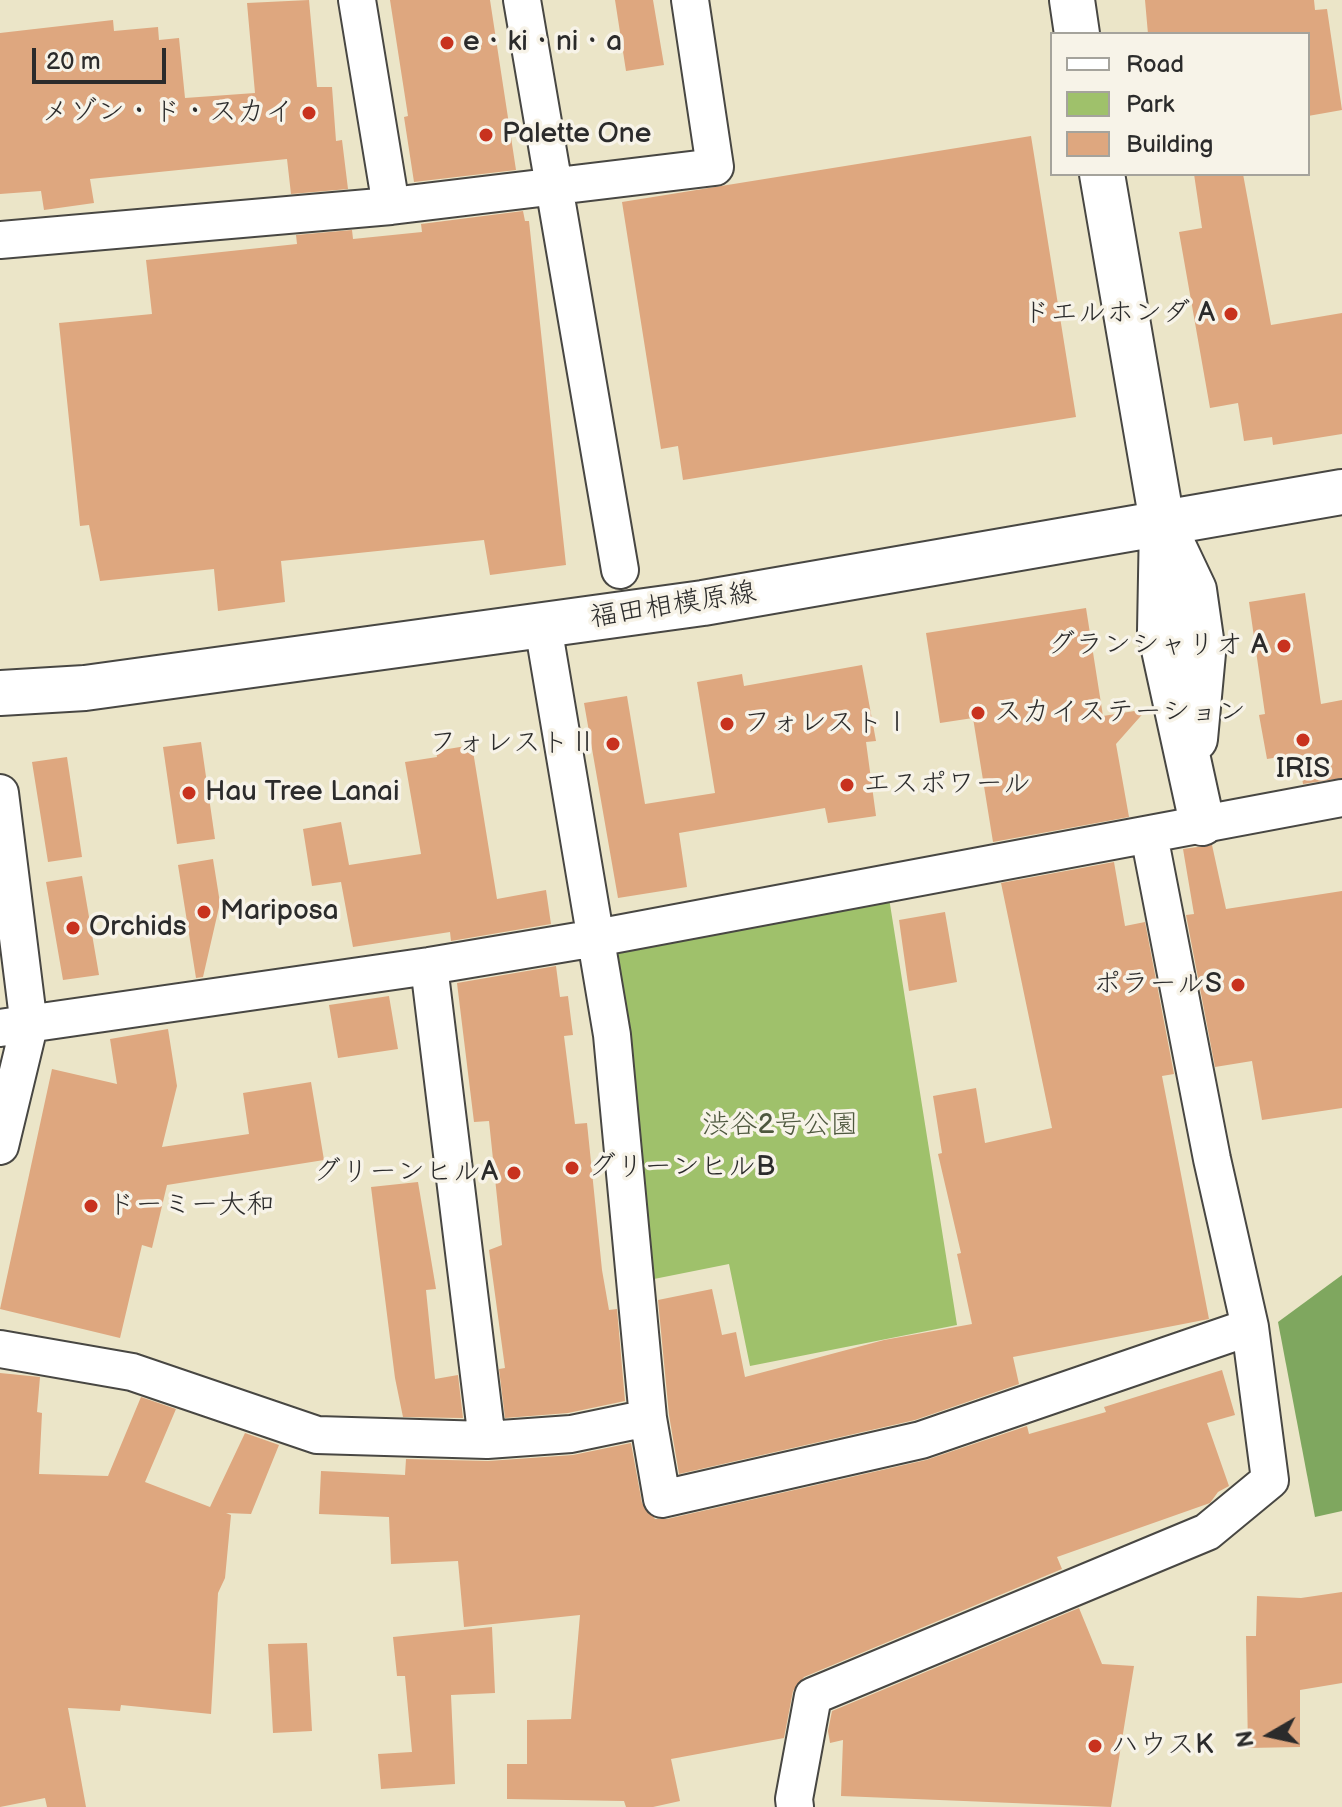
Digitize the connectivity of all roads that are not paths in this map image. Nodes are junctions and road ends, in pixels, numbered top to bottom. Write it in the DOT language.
graph roads {
  1 [pos="357,0"];
  2 [pos="522,0"];
  3 [pos="690,0"];
  4 [pos="1072,0"];
  5 [pos="1077,32"];
  6 [pos="1102,176"];
  7 [pos="554,187"];
  8 [pos="391,206"];
  9 [pos="0,240"];
  10 [pos="1342,492"];
  11 [pos="1162,522"];
  12 [pos="620,570"];
  13 [pos="543,626"];
  14 [pos="0,693"];
  15 [pos="0,793"];
  16 [pos="1342,798"];
  17 [pos="1202,823"];
  18 [pos="1149,835"];
  19 [pos="596,938"];
  20 [pos="429,966"];
  21 [pos="14,1027"];
  22 [pos="0,1146"];
  23 [pos="1250,1327"];
  24 [pos="0,1349"];
  25 [pos="648,1418"];
  26 [pos="487,1440"];
  27 [pos="795,1807"];
  1 -- 8 [label="street"];
  2 -- 7 [label="street"];
  3 -- 7 [label="street"];
  4 -- 5 [label="street"];
  6 -- 11 [label="street"];
  7 -- 8 [label="street"];
  7 -- 12 [label="street"];
  8 -- 9 [label="street"];
  10 -- 11 [label="street, 福田相模原線"];
  11 -- 13 [label="street, 福田相模原線"];
  11 -- 17 [label="street"];
  13 -- 14 [label="street, 福田相模原線"];
  13 -- 19 [label="street"];
  15 -- 21 [label="street"];
  16 -- 17 [label="street"];
  17 -- 18 [label="street"];
  18 -- 19 [label="street"];
  18 -- 23 [label="street"];
  19 -- 20 [label="street"];
  19 -- 25 [label="street"];
  20 -- 21 [label="street"];
  20 -- 26 [label="street"];
  21 -- 22 [label="street"];
  23 -- 25 [label="street"];
  23 -- 27 [label="street"];
  24 -- 26 [label="street"];
  25 -- 26 [label="street"];
}
